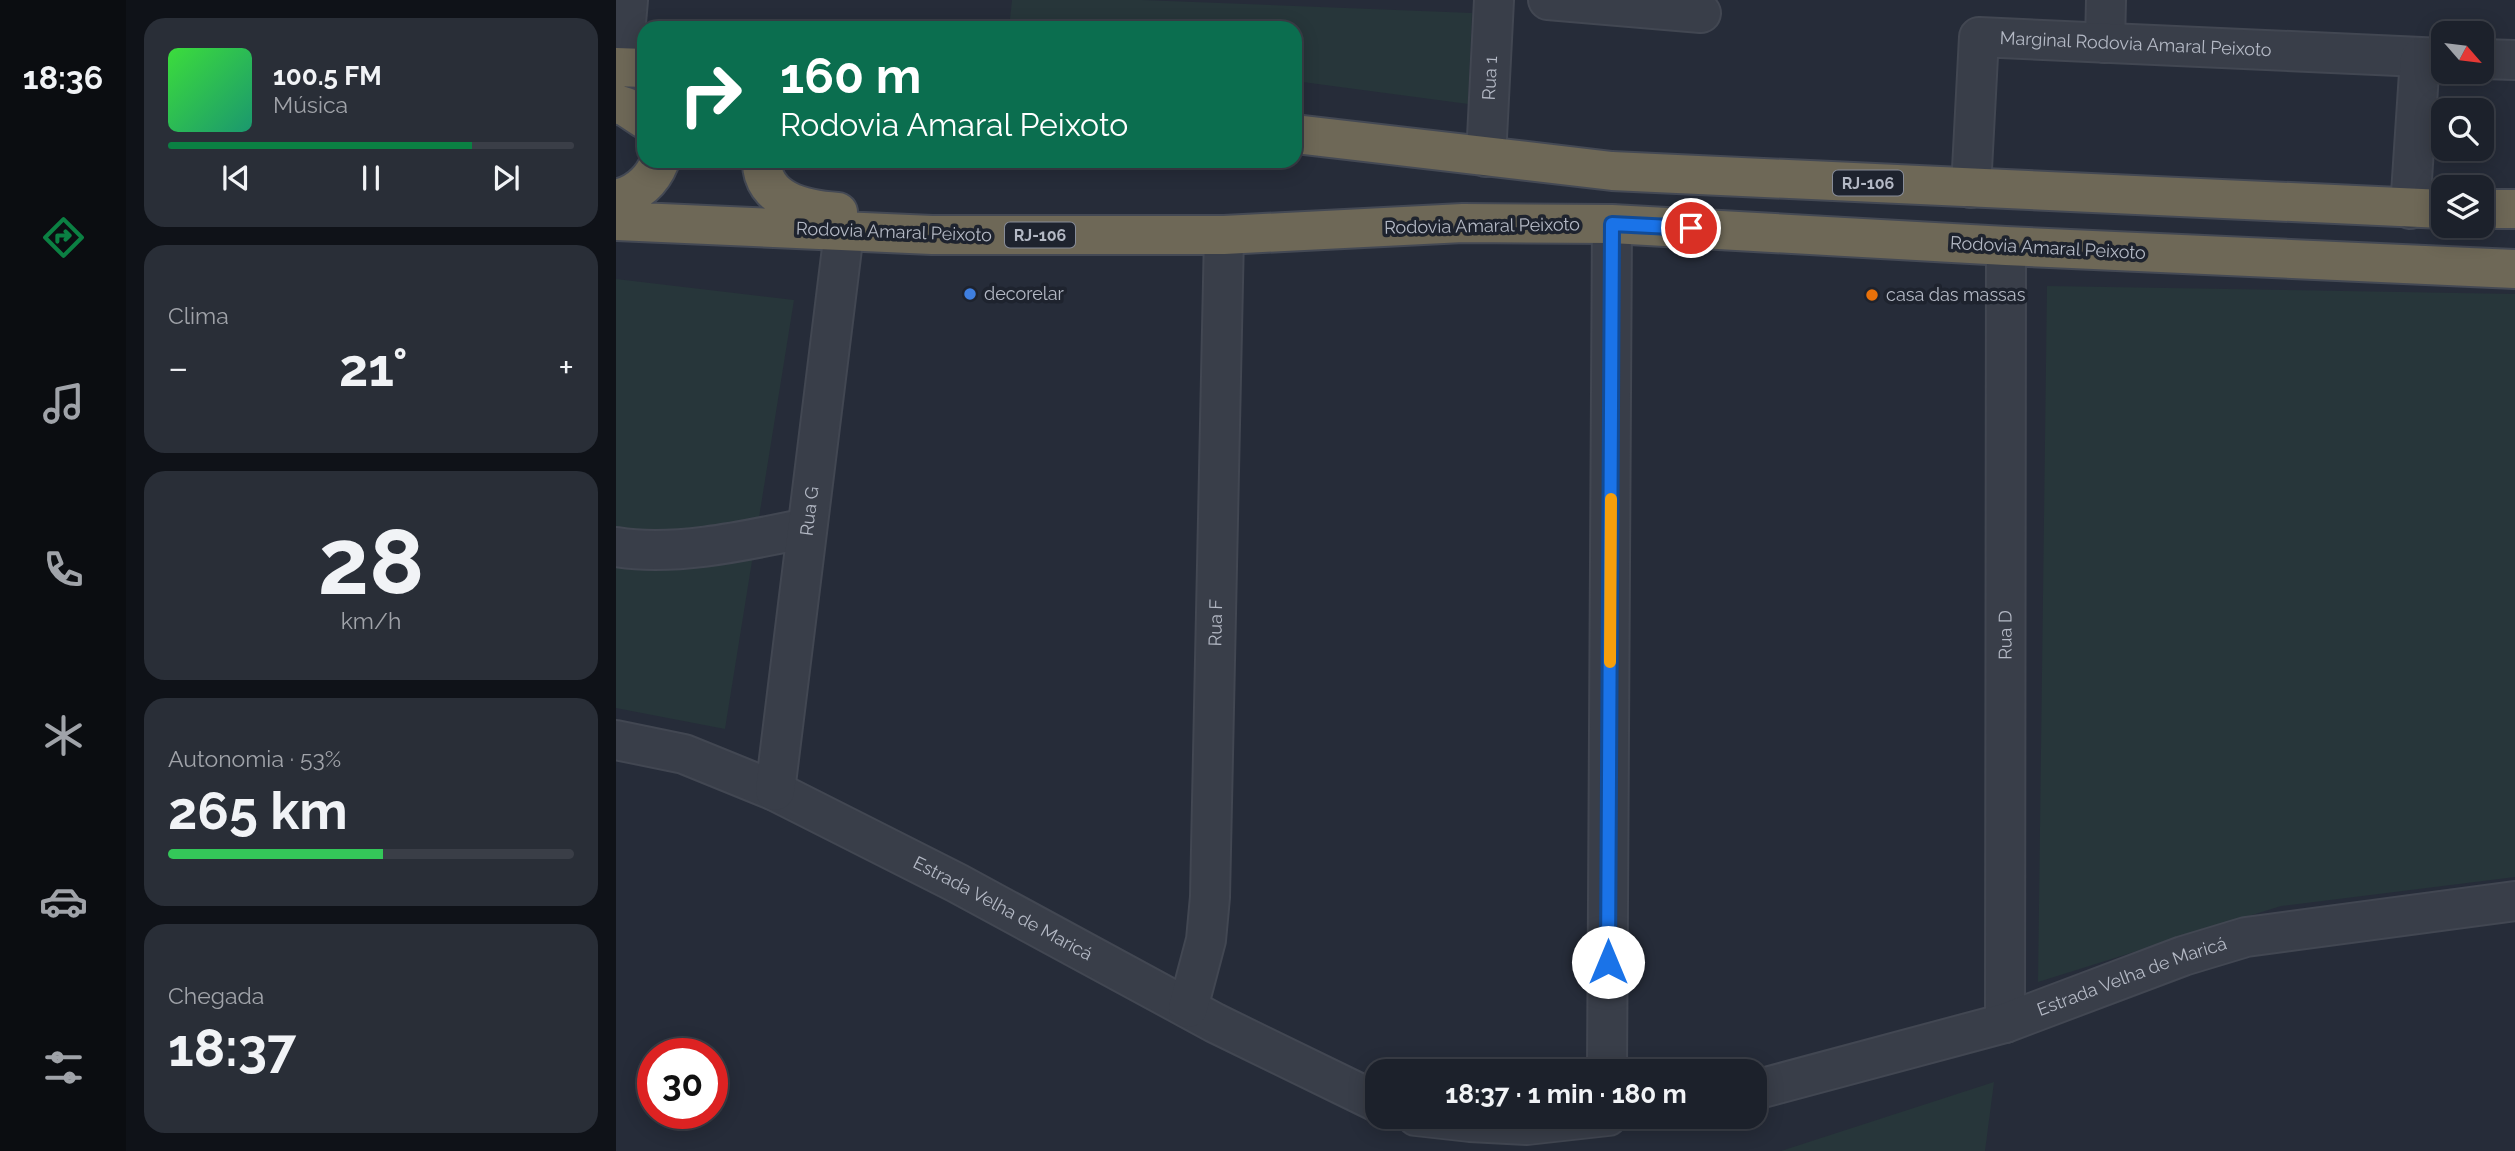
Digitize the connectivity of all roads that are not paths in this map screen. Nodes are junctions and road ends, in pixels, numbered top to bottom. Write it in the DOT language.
graph roads {
  1 [pos="628,0"];
  2 [pos="1494,0"];
  3 [pos="1548,0"];
  4 [pos="2106,0"];
  5 [pos="1701,13"];
  6 [pos="2105,43"];
  7 [pos="2431,58"];
  8 [pos="2494,59"];
  9 [pos="2515,60"];
  10 [pos="625,77"];
  11 [pos="637,115"];
  12 [pos="1302,135"];
  13 [pos="1486,157"];
  14 [pos="657,168"];
  15 [pos="762,168"];
  16 [pos="1971,188"];
  17 [pos="616,199"];
  18 [pos="2427,209"];
  19 [pos="2494,209"];
  20 [pos="2515,209"];
  21 [pos="616,221"];
  22 [pos="1463,223"];
  23 [pos="1612,224"];
  24 [pos="844,232"];
  25 [pos="1224,235"];
  26 [pos="2006,246"];
  27 [pos="2515,269"];
  28 [pos="807,528"];
  29 [pos="616,547"];
  30 [pos="616,740"];
  31 [pos="775,791"];
  32 [pos="2515,901"];
  33 [pos="1188,1008"];
  34 [pos="2005,1023"];
  35 [pos="1607,1059"];
  36 [pos="1767,1087"];
  37 [pos="1365,1096"];
  1 -- 10 [label="street"];
  2 -- 13 [label="street, Rua 1"];
  3 -- 5 [label="street"];
  4 -- 6 [label="street"];
  6 -- 7 [label="street, Marginal Rodovia Amaral Peixoto"];
  6 -- 16 [label="street, Marginal Rodovia Amaral Peixoto"];
  7 -- 18 [label="street"];
  8 -- 9 [label="street"];
  10 -- 11 [label="highway"];
  12 -- 13 [label="highway, RJ-106"];
  13 -- 16 [label="highway, RJ-106"];
  14 -- 17 [label="highway"];
  15 -- 22 [label="highway"];
  16 -- 18 [label="highway, RJ-106"];
  19 -- 20 [label="highway"];
  21 -- 24 [label="highway, Rodovia Amaral Peixoto / RJ-106"];
  22 -- 23 [label="highway, Rodovia Amaral Peixoto / RJ-106"];
  22 -- 25 [label="highway, Rodovia Amaral Peixoto / RJ-106"];
  23 -- 26 [label="highway, Rodovia Amaral Peixoto / RJ-106"];
  23 -- 35 [label="street"];
  24 -- 25 [label="highway, Rodovia Amaral Peixoto / RJ-106"];
  24 -- 28 [label="street, Rua G"];
  25 -- 33 [label="street, Rua F"];
  26 -- 27 [label="highway, Rodovia Amaral Peixoto / RJ-106"];
  26 -- 34 [label="street, Rua D"];
  28 -- 29 [label="street"];
  28 -- 31 [label="street, Rua G"];
  30 -- 31 [label="street, Estrada Velha de Maricá"];
  31 -- 33 [label="street, Estrada Velha de Maricá"];
  32 -- 34 [label="street, Estrada Velha de Maricá"];
  33 -- 37 [label="street, Estrada Velha de Maricá"];
  34 -- 36 [label="street, Estrada Velha de Maricá"];
}
